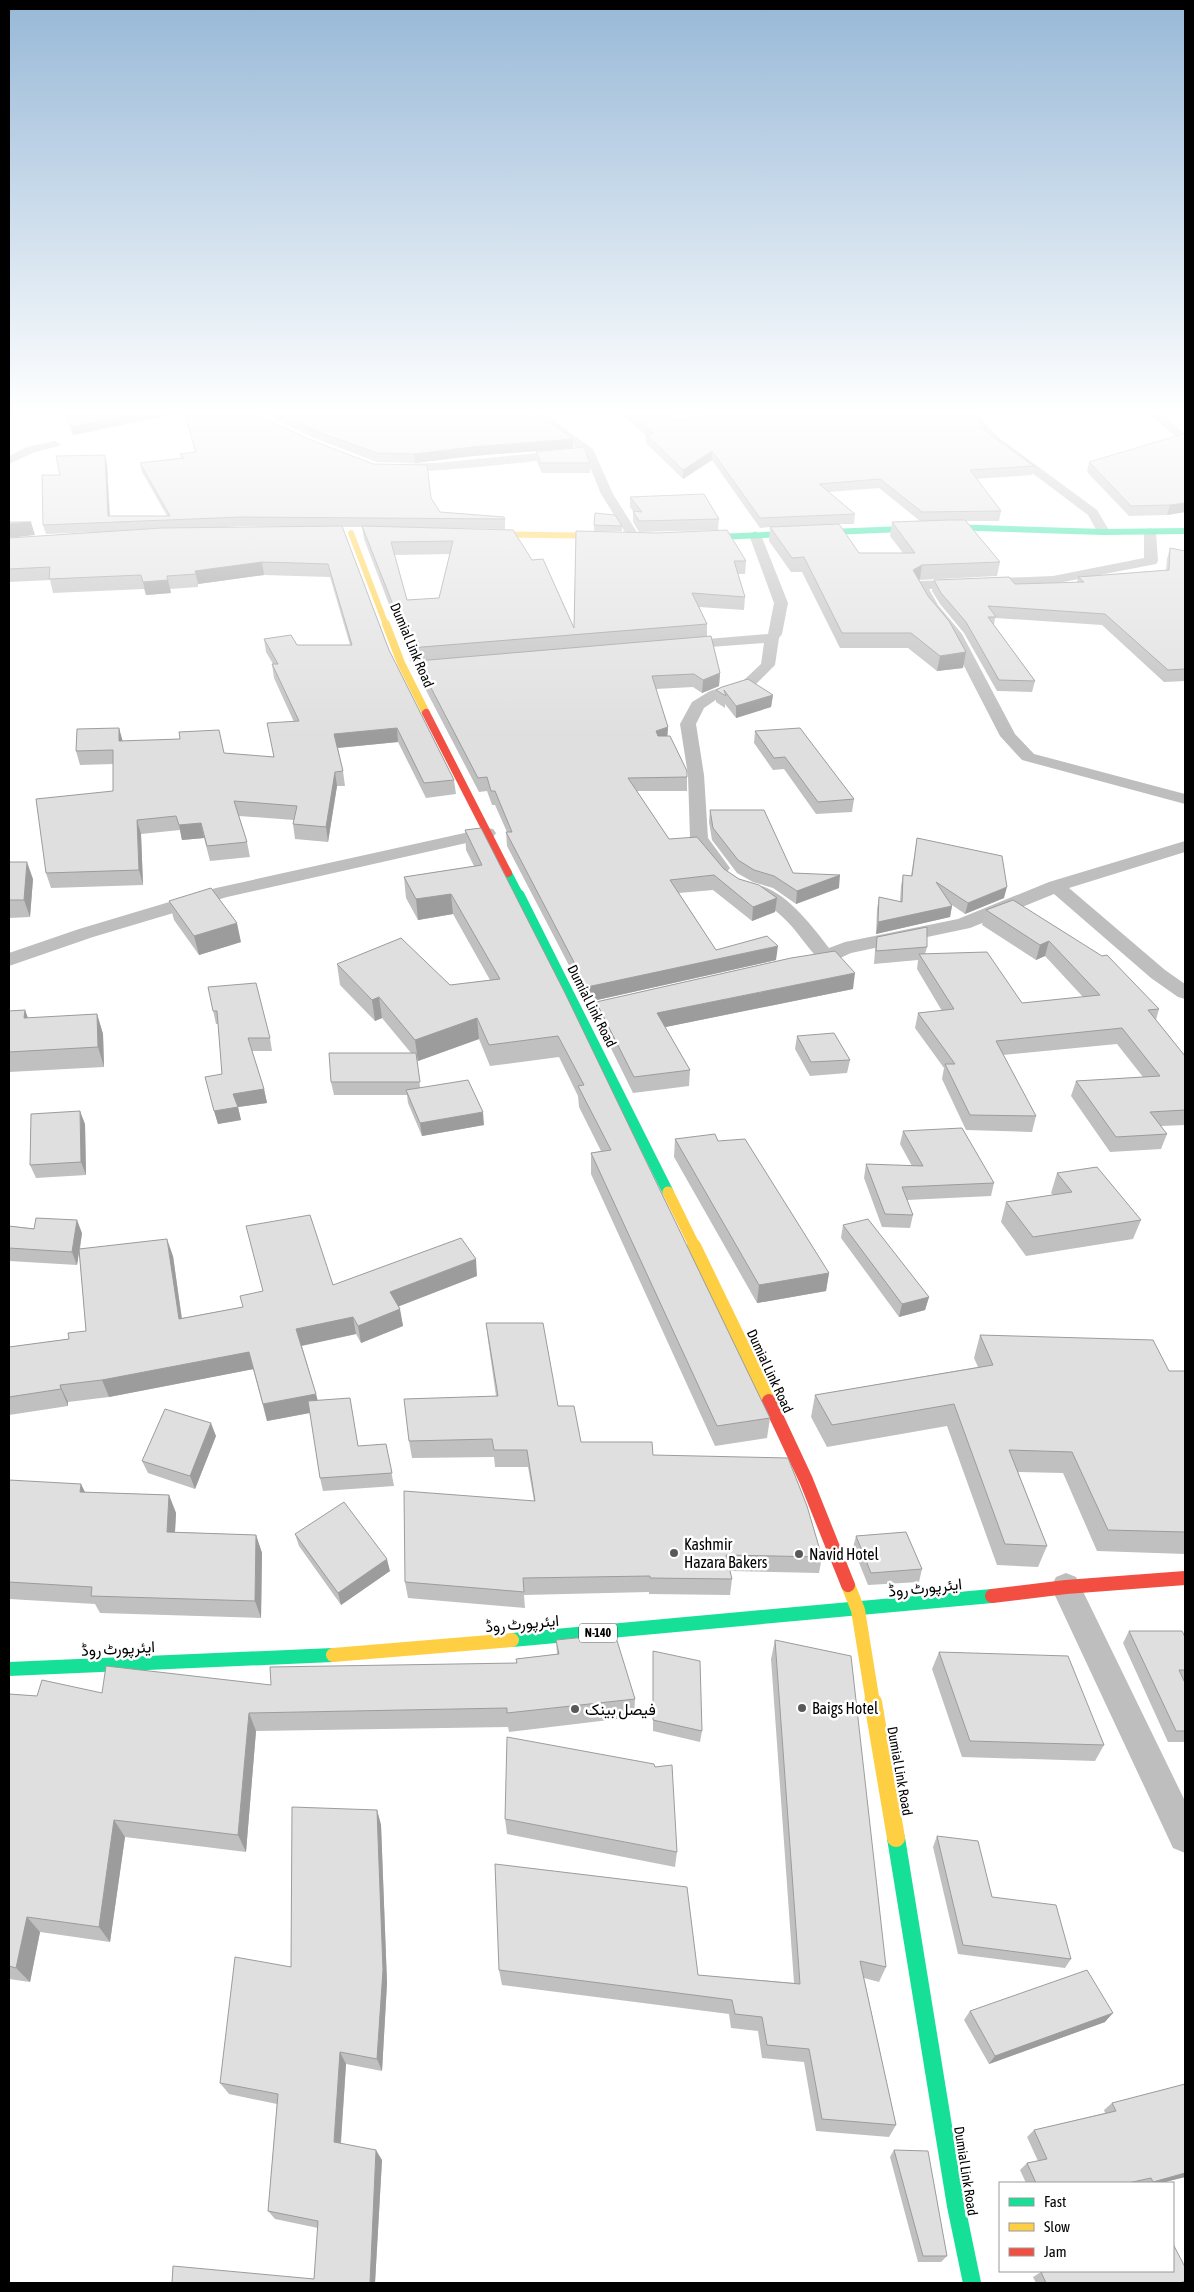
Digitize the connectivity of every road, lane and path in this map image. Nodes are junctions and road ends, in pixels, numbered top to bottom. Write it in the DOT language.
graph roads {
  1 [pos="625,522"];
  2 [pos="1098,522"];
  3 [pos="1185,531"];
  4 [pos="1104,532"];
  5 [pos="1150,532"];
  6 [pos="351,533"];
  7 [pos="468,534"];
  8 [pos="755,535"];
  9 [pos="634,537"];
  10 [pos="650,538"];
  11 [pos="677,538"];
  12 [pos="772,638"];
  13 [pos="667,646"];
  14 [pos="423,668"];
  15 [pos="404,669"];
  16 [pos="1185,799"];
  17 [pos="487,833"];
  18 [pos="1185,846"];
  19 [pos="1056,886"];
  20 [pos="826,958"];
  21 [pos="9,960"];
  22 [pos="788,966"];
  23 [pos="1185,993"];
  24 [pos="598,1008"];
  25 [pos="579,1013"];
  26 [pos="1185,1578"];
  27 [pos="1066,1587"];
  28 [pos="858,1610"];
  29 [pos="9,1669"];
  30 [pos="1185,1836"];
  31 [pos="972,2283"];
  1 -- 9 [label="street"];
  2 -- 4 [label="street"];
  3 -- 5 [label="main road"];
  4 -- 5 [label="main road"];
  4 -- 8 [label="main road"];
  5 -- 16 [label="street"];
  6 -- 15 [label="main road, Dumial Link Road"];
  7 -- 9 [label="main road"];
  8 -- 11 [label="main road"];
  8 -- 12 [label="street"];
  9 -- 10 [label="main road"];
  12 -- 13 [label="street"];
  12 -- 20 [label="street"];
  14 -- 15 [label="street"];
  15 -- 17 [label="main road, Dumial Link Road"];
  17 -- 21 [label="street"];
  17 -- 25 [label="main road, Dumial Link Road"];
  18 -- 19 [label="street"];
  19 -- 20 [label="street"];
  19 -- 23 [label="street"];
  20 -- 22 [label="street"];
  24 -- 25 [label="street"];
  25 -- 28 [label="main road, Dumial Link Road"];
  26 -- 27 [label="main road, ایئرپورٹ روڈ / N-140"];
  27 -- 28 [label="main road, ایئرپورٹ روڈ / N-140"];
  27 -- 30 [label="street"];
  28 -- 29 [label="main road, ایئرپورٹ روڈ / N-140"];
  28 -- 31 [label="main road, Dumial Link Road"];
}
